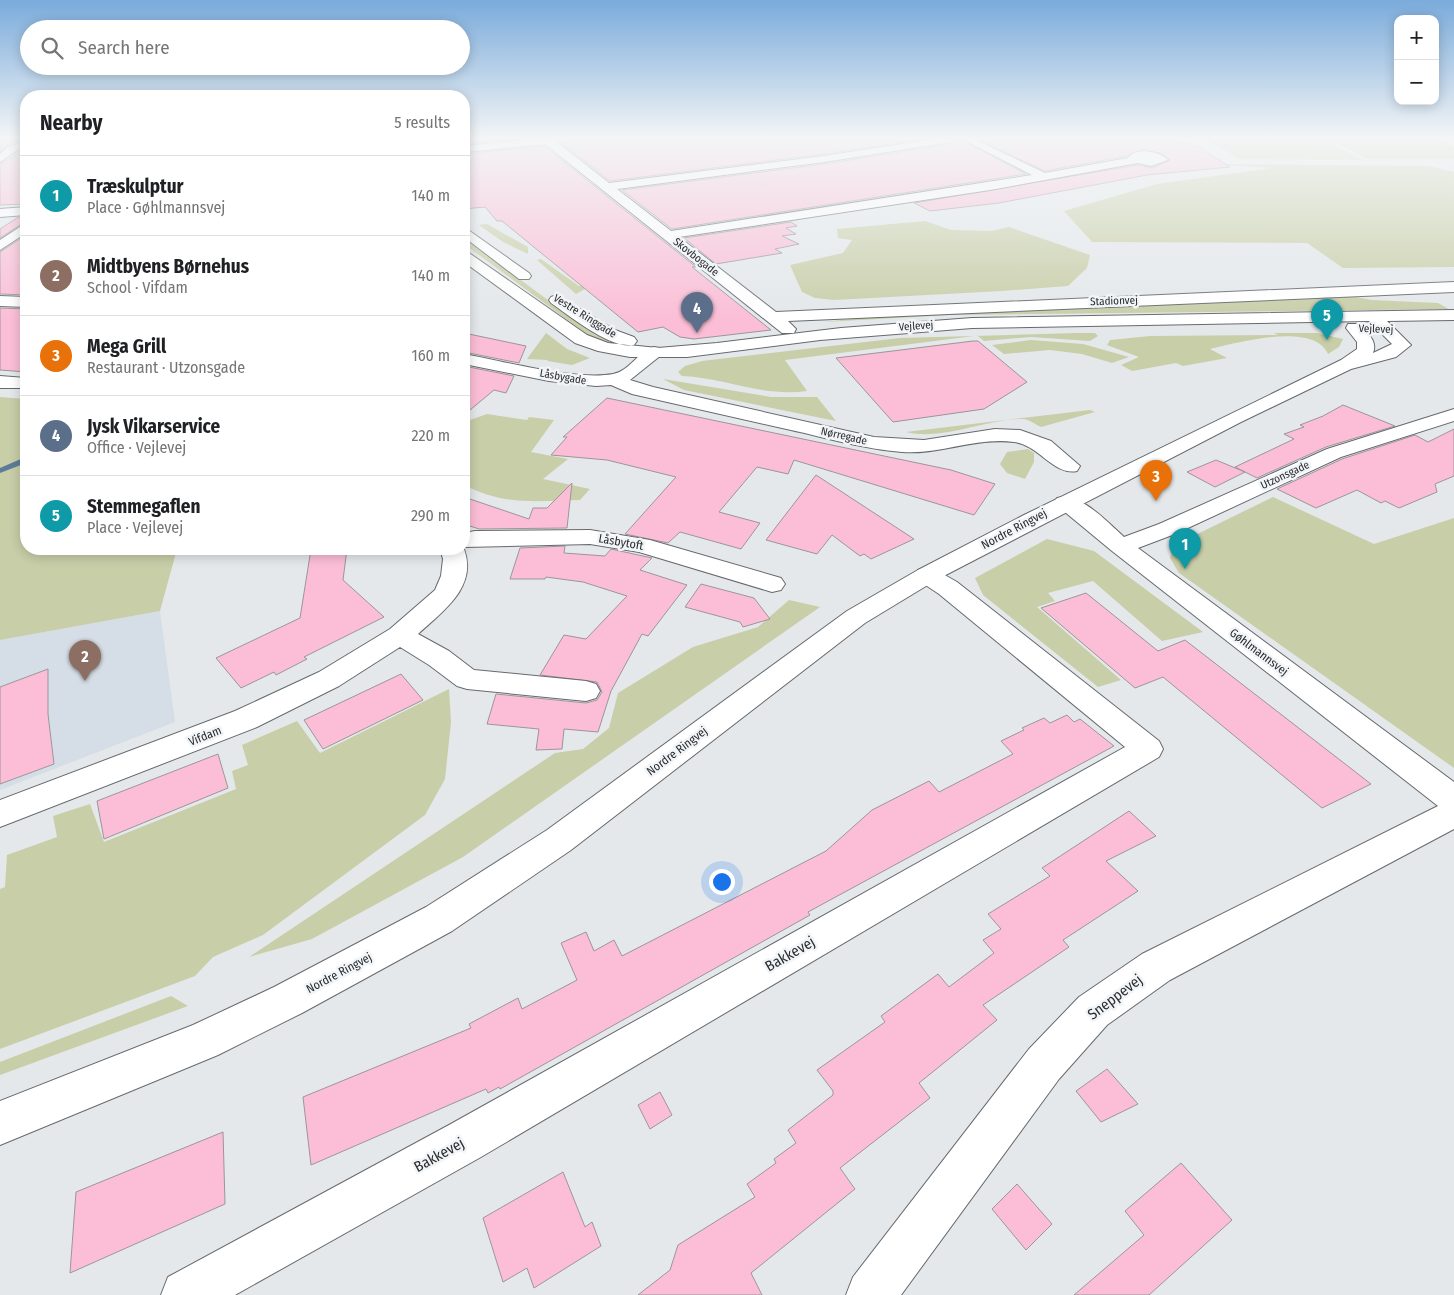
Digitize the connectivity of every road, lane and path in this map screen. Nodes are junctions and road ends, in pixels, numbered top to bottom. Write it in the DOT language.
graph roads {
  1 [pos="624,199"];
  2 [pos="899,199"];
  3 [pos="20,211"];
  4 [pos="0,213"];
  5 [pos="20,231"];
  6 [pos="470,235"];
  7 [pos="668,235"];
  8 [pos="0,246"];
  9 [pos="470,260"];
  10 [pos="1454,287"];
  11 [pos="0,301"];
  12 [pos="20,302"];
  13 [pos="1454,315"];
  14 [pos="774,317"];
  15 [pos="1179,320"];
  16 [pos="1454,320"];
  17 [pos="1380,322"];
  18 [pos="1354,328"];
  19 [pos="1454,330"];
  20 [pos="797,337"];
  21 [pos="654,352"];
  22 [pos="470,361"];
  23 [pos="1347,364"];
  24 [pos="615,380"];
  25 [pos="0,382"];
  26 [pos="20,383"];
  27 [pos="1454,415"];
  28 [pos="1069,466"];
  29 [pos="1065,503"];
  30 [pos="470,539"];
  31 [pos="1120,546"];
  32 [pos="454,555"];
  33 [pos="927,575"];
  34 [pos="772,584"];
  35 [pos="400,635"];
  36 [pos="586,691"];
  37 [pos="1454,800"];
  38 [pos="1454,813"];
  39 [pos="0,814"];
  40 [pos="0,1124"];
  41 [pos="186,1295"];
  42 [pos="870,1295"];
  1 -- 7 [label="street, Skovbogade"];
  2 -- 7 [label="street"];
  3 -- 4 [label="street"];
  5 -- 8 [label="street"];
  6 -- 21 [label="street, Vestre Ringgade"];
  7 -- 14 [label="street, Skovbogade"];
  9 -- 21 [label="street, Vestre Ringgade"];
  10 -- 14 [label="street, Stadionvej"];
  11 -- 12 [label="street"];
  13 -- 17 [label="street, Vejlevej"];
  14 -- 20 [label="street, Skovbogade"];
  15 -- 17 [label="street, Vejlevej"];
  15 -- 18 [label="street, Vejlevej"];
  15 -- 20 [label="street, Vejlevej"];
  16 -- 17 [label="street"];
  17 -- 18 [label="street, Vejlevej"];
  17 -- 19 [label="street, Vejlevej"];
  17 -- 23 [label="street, Nordre Ringvej"];
  18 -- 23 [label="street, Nordre Ringvej"];
  20 -- 21 [label="street, Vejlevej"];
  21 -- 24 [label="street, Låsbygade"];
  22 -- 24 [label="street, Låsbygade"];
  23 -- 29 [label="street, Nordre Ringvej"];
  24 -- 28 [label="street, Nørregade"];
  25 -- 26 [label="street"];
  27 -- 31 [label="street, Utzonsgade"];
  29 -- 31 [label="street, Gøhlmannsvej"];
  29 -- 33 [label="street, Nordre Ringvej"];
  30 -- 34 [label="street, Låsbytoft"];
  31 -- 37 [label="street, Gøhlmannsvej"];
  32 -- 35 [label="street, Vifdam"];
  33 -- 40 [label="street, Nordre Ringvej"];
  33 -- 41 [label="street, Bakkevej"];
  35 -- 36 [label="street"];
  35 -- 39 [label="street, Vifdam"];
  38 -- 42 [label="street, Sneppevej"];
}
